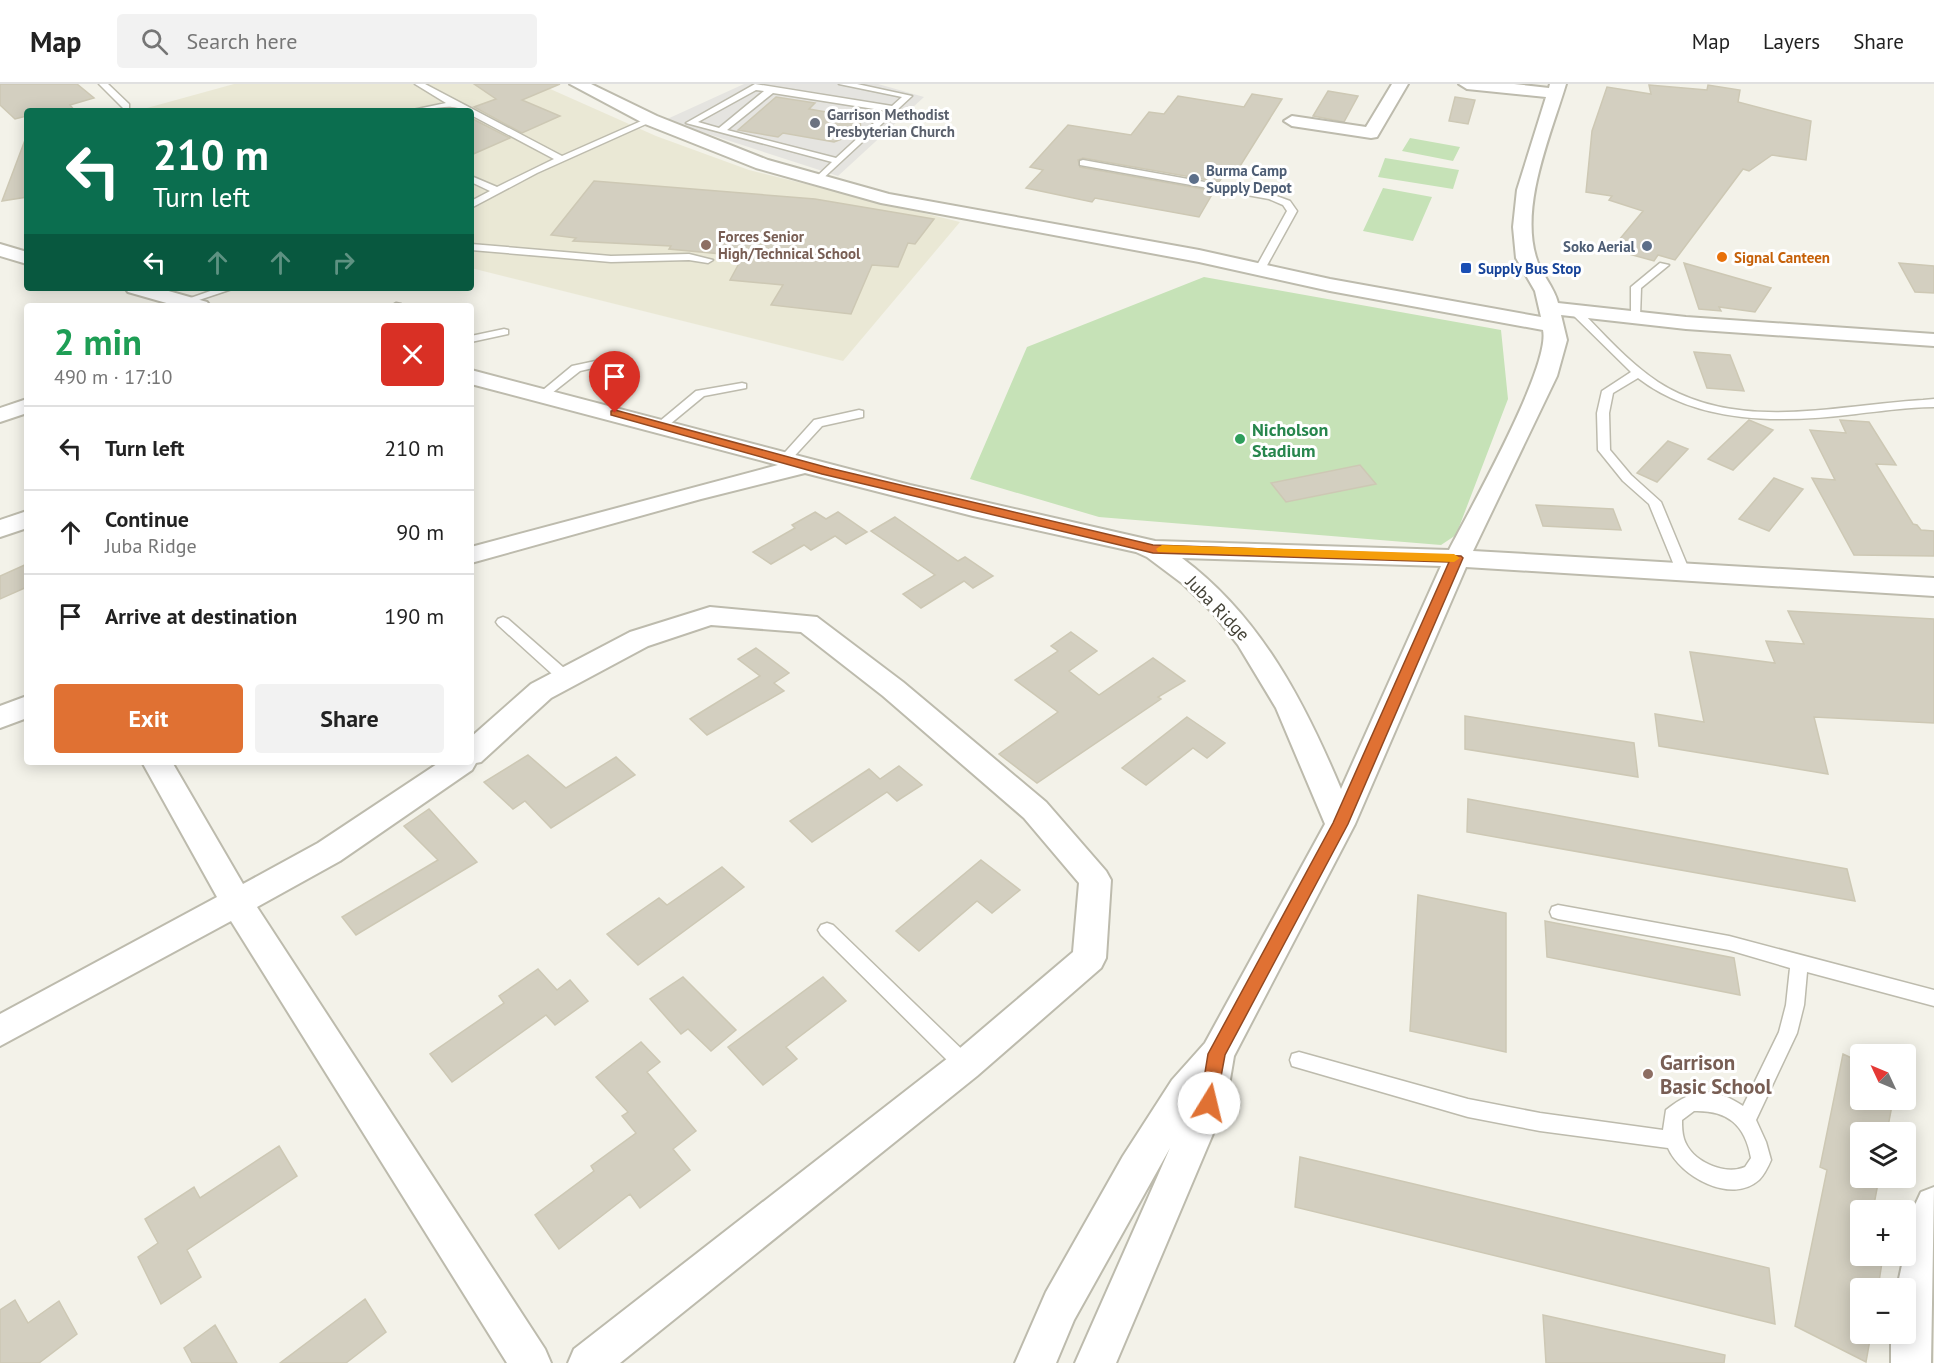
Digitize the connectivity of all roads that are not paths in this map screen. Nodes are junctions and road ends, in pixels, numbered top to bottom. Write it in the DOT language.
graph roads {
  1 [pos="103,84"];
  2 [pos="419,84"];
  3 [pos="578,84"];
  4 [pos="843,84"];
  5 [pos="1400,84"];
  6 [pos="1467,84"];
  7 [pos="757,85"];
  8 [pos="1556,89"];
  9 [pos="771,90"];
  10 [pos="454,104"];
  11 [pos="126,106"];
  12 [pos="430,108"];
  13 [pos="462,108"];
  14 [pos="893,110"];
  15 [pos="474,114"];
  16 [pos="651,120"];
  17 [pos="1292,121"];
  18 [pos="720,130"];
  19 [pos="561,159"];
  20 [pos="838,161"];
  21 [pos="1083,163"];
  22 [pos="474,180"];
  23 [pos="818,180"];
  24 [pos="496,190"];
  25 [pos="474,203"];
  26 [pos="474,247"];
  27 [pos="0,250"];
  28 [pos="24,257"];
  29 [pos="708,260"];
  30 [pos="1664,266"];
  31 [pos="1260,269"];
  32 [pos="146,291"];
  33 [pos="223,291"];
  34 [pos="188,303"];
  35 [pos="194,303"];
  36 [pos="1559,315"];
  37 [pos="1635,317"];
  38 [pos="504,332"];
  39 [pos="474,338"];
  40 [pos="1934,340"];
  41 [pos="619,359"];
  42 [pos="1638,373"];
  43 [pos="474,378"];
  44 [pos="741,386"];
  45 [pos="543,395"];
  46 [pos="1934,403"];
  47 [pos="24,407"];
  48 [pos="859,414"];
  49 [pos="0,415"];
  50 [pos="660,426"];
  51 [pos="795,463"];
  52 [pos="24,520"];
  53 [pos="0,529"];
  54 [pos="1153,549"];
  55 [pos="474,554"];
  56 [pos="1457,558"];
  57 [pos="1683,572"];
  58 [pos="1934,587"];
  59 [pos="503,622"];
  60 [pos="567,679"];
  61 [pos="24,707"];
  62 [pos="0,718"];
  63 [pos="474,751"];
  64 [pos="159,765"];
  65 [pos="458,765"];
  66 [pos="1341,824"];
  67 [pos="237,903"];
  68 [pos="1558,912"];
  69 [pos="827,930"];
  70 [pos="1799,963"];
  71 [pos="1934,998"];
  72 [pos="0,1031"];
  73 [pos="1217,1054"];
  74 [pos="1299,1060"];
  75 [pos="965,1065"];
  76 [pos="1746,1120"];
  77 [pos="1674,1140"];
  78 [pos="1934,1205"];
  79 [pos="531,1363"];
  80 [pos="588,1363"];
  81 [pos="1035,1363"];
  82 [pos="1095,1363"];
  83 [pos="1911,1363"];
  1 -- 11 [label="lane"];
  2 -- 10 [label="lane"];
  3 -- 16 [label="street"];
  4 -- 14 [label="lane"];
  5 -- 17 [label="street"];
  6 -- 8 [label="street"];
  7 -- 9 [label="lane"];
  7 -- 18 [label="lane"];
  8 -- 36 [label="street"];
  9 -- 14 [label="lane"];
  9 -- 18 [label="lane"];
  10 -- 12 [label="lane"];
  10 -- 13 [label="lane"];
  14 -- 20 [label="lane"];
  15 -- 19 [label="lane"];
  16 -- 19 [label="lane"];
  16 -- 23 [label="street"];
  18 -- 20 [label="lane"];
  19 -- 24 [label="lane"];
  20 -- 23 [label="lane"];
  21 -- 31 [label="lane"];
  22 -- 24 [label="lane"];
  23 -- 31 [label="street"];
  24 -- 25 [label="lane"];
  26 -- 29 [label="lane"];
  27 -- 28 [label="street"];
  30 -- 37 [label="lane"];
  31 -- 36 [label="street"];
  32 -- 34 [label="street"];
  33 -- 35 [label="lane"];
  36 -- 37 [label="street"];
  36 -- 42 [label="lane"];
  36 -- 56 [label="street"];
  37 -- 40 [label="street"];
  38 -- 39 [label="lane"];
  41 -- 45 [label="lane"];
  42 -- 46 [label="lane"];
  42 -- 57 [label="lane"];
  43 -- 45 [label="street, Juba Ridge"];
  44 -- 50 [label="lane"];
  45 -- 50 [label="street, Juba Ridge"];
  47 -- 49 [label="street"];
  48 -- 51 [label="lane"];
  50 -- 51 [label="street, Juba Ridge"];
  51 -- 54 [label="street, Juba Ridge"];
  51 -- 55 [label="street"];
  52 -- 53 [label="street"];
  54 -- 56 [label="street"];
  54 -- 66 [label="street, Juba Ridge"];
  56 -- 57 [label="street"];
  56 -- 66 [label="street"];
  57 -- 58 [label="street"];
  59 -- 60 [label="lane"];
  60 -- 63 [label="street"];
  60 -- 75 [label="street"];
  61 -- 62 [label="street"];
  64 -- 67 [label="street"];
  65 -- 67 [label="street"];
  66 -- 73 [label="street"];
  67 -- 72 [label="street"];
  67 -- 79 [label="street"];
  68 -- 70 [label="lane"];
  69 -- 75 [label="lane"];
  70 -- 71 [label="lane"];
  70 -- 76 [label="lane"];
  73 -- 81 [label="street"];
  73 -- 82 [label="street"];
  74 -- 77 [label="lane"];
  75 -- 80 [label="street"];
  76 -- 77 [label="lane"];
  76 -- 77 [label="lane"];
  78 -- 83 [label="street"];
}
